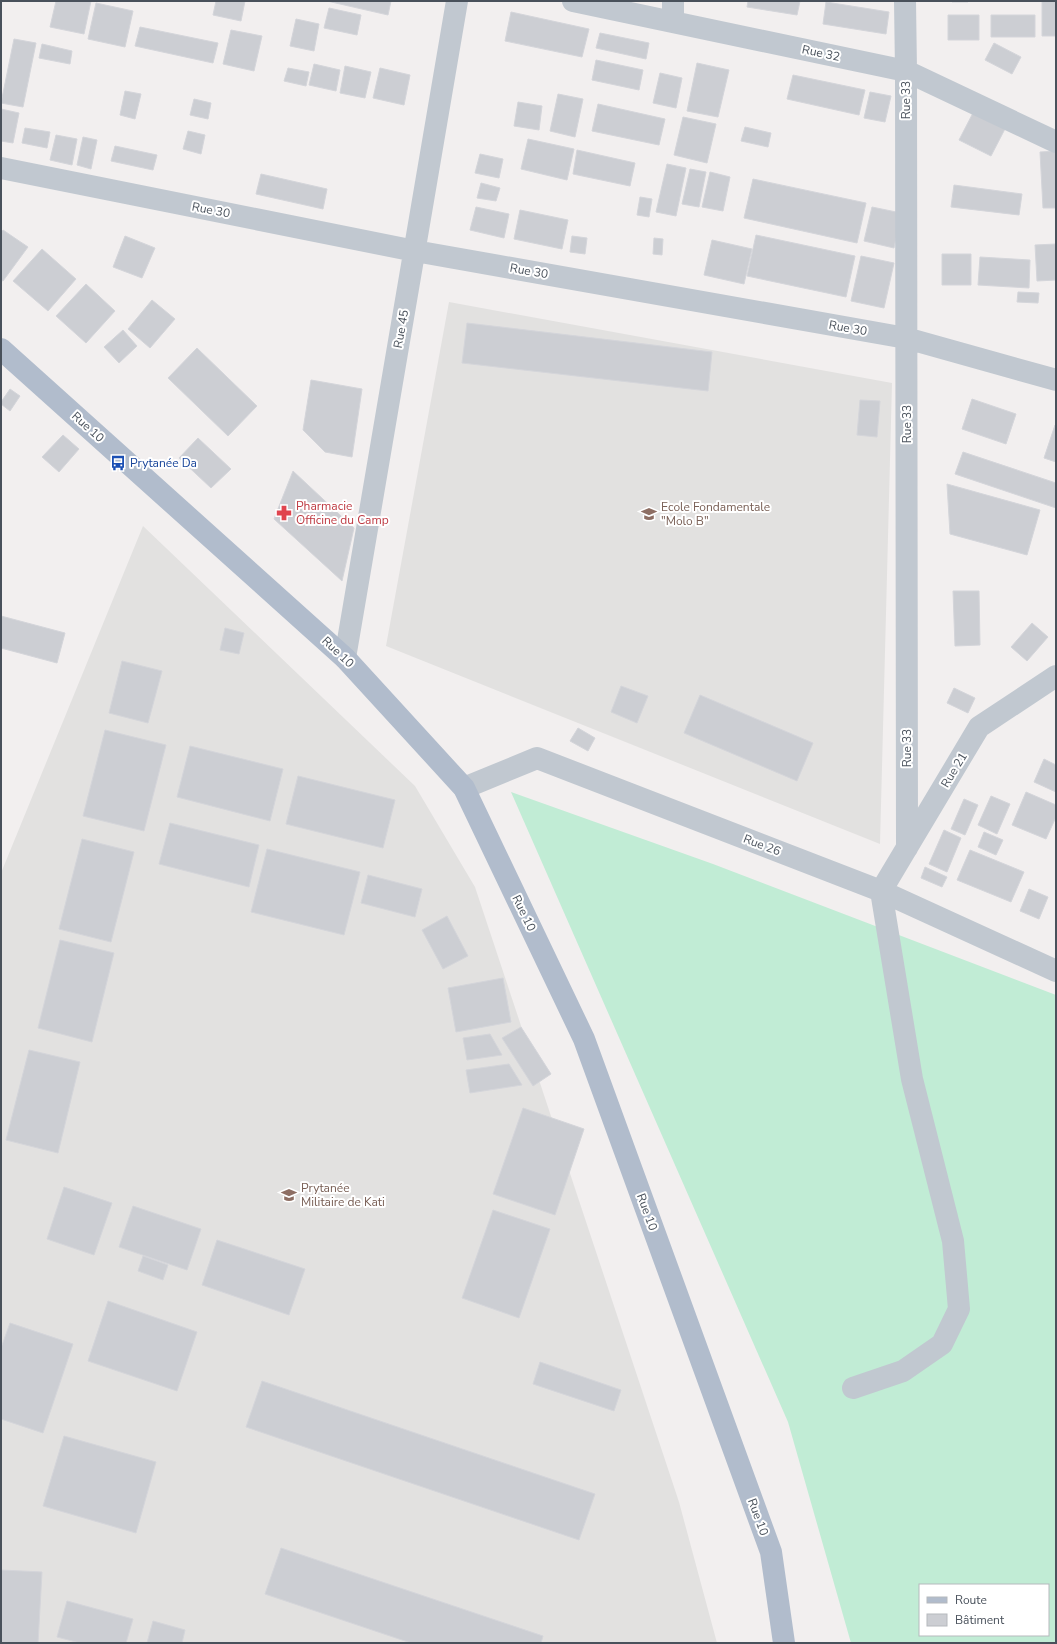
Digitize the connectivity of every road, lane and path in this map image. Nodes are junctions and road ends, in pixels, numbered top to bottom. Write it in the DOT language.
graph roads {
  1 [pos="457,1"];
  2 [pos="573,1"];
  3 [pos="905,1"];
  4 [pos="673,12"];
  5 [pos="906,71"];
  6 [pos="1056,142"];
  7 [pos="1,168"];
  8 [pos="415,251"];
  9 [pos="906,338"];
  10 [pos="1,349"];
  11 [pos="1056,380"];
  12 [pos="345,658"];
  13 [pos="1056,676"];
  14 [pos="464,788"];
  15 [pos="907,848"];
  16 [pos="881,891"];
  17 [pos="1056,971"];
  18 [pos="853,1388"];
  19 [pos="784,1643"];
  1 -- 8 [label="street, Rue 45"];
  2 -- 4 [label="street, Rue 32"];
  3 -- 5 [label="street, Rue 33"];
  4 -- 5 [label="street, Rue 32"];
  5 -- 6 [label="street, Rue 32"];
  5 -- 9 [label="street, Rue 33"];
  7 -- 8 [label="street, Rue 30"];
  8 -- 9 [label="street, Rue 30"];
  8 -- 12 [label="street, Rue 45"];
  9 -- 11 [label="street, Rue 30"];
  9 -- 15 [label="street, Rue 33"];
  10 -- 12 [label="main road, Rue 10"];
  12 -- 14 [label="main road, Rue 10"];
  13 -- 15 [label="street, Rue 21"];
  14 -- 16 [label="street, Rue 26"];
  14 -- 19 [label="main road, Rue 10"];
  15 -- 16 [label="street, Rue 21"];
  16 -- 17 [label="street, Rue 26"];
  16 -- 18 [label="street"];
}
